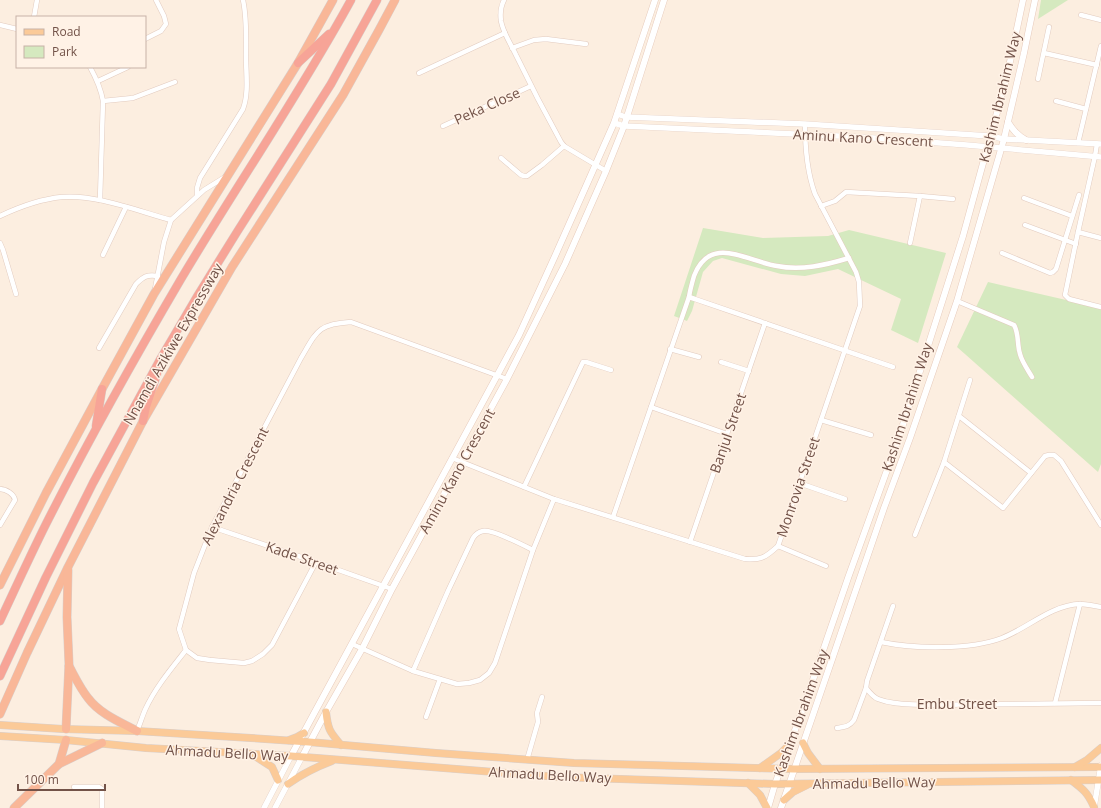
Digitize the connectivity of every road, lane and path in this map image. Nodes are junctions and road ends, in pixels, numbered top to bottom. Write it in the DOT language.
graph roads {
  1 [pos="37,0"];
  2 [pos="156,0"];
  3 [pos="243,0"];
  4 [pos="334,0"];
  5 [pos="351,0"];
  6 [pos="377,0"];
  7 [pos="394,0"];
  8 [pos="504,0"];
  9 [pos="655,0"];
  10 [pos="664,0"];
  11 [pos="1023,0"];
  12 [pos="1035,0"];
  13 [pos="34,16"];
  14 [pos="1081,16"];
  15 [pos="1101,20"];
  16 [pos="0,25"];
  17 [pos="337,26"];
  18 [pos="1049,27"];
  19 [pos="16,29"];
  20 [pos="505,33"];
  21 [pos="146,38"];
  22 [pos="586,44"];
  23 [pos="1101,46"];
  24 [pos="512,48"];
  25 [pos="1044,53"];
  26 [pos="1100,56"];
  27 [pos="298,63"];
  28 [pos="1097,65"];
  29 [pos="91,68"];
  30 [pos="126,68"];
  31 [pos="419,73"];
  32 [pos="1038,79"];
  33 [pos="98,81"];
  34 [pos="175,82"];
  35 [pos="531,86"];
  36 [pos="103,101"];
  37 [pos="1056,101"];
  38 [pos="1086,109"];
  39 [pos="617,114"];
  40 [pos="626,117"];
  41 [pos="1008,122"];
  42 [pos="614,123"];
  43 [pos="805,124"];
  44 [pos="443,126"];
  45 [pos="624,126"];
  46 [pos="805,135"];
  47 [pos="990,136"];
  48 [pos="1004,139"];
  49 [pos="1026,140"];
  50 [pos="1078,143"];
  51 [pos="1099,144"];
  52 [pos="564,146"];
  53 [pos="988,147"];
  54 [pos="1001,148"];
  55 [pos="1010,149"];
  56 [pos="1098,157"];
  57 [pos="501,158"];
  58 [pos="998,158"];
  59 [pos="596,165"];
  60 [pos="606,171"];
  61 [pos="228,175"];
  62 [pos="1079,195"];
  63 [pos="197,196"];
  64 [pos="920,196"];
  65 [pos="1024,198"];
  66 [pos="953,199"];
  67 [pos="100,200"];
  68 [pos="822,206"];
  69 [pos="126,208"];
  70 [pos="0,216"];
  71 [pos="1072,216"];
  72 [pos="170,220"];
  73 [pos="1026,225"];
  74 [pos="1078,232"];
  75 [pos="1101,238"];
  76 [pos="1065,240"];
  77 [pos="0,243"];
  78 [pos="910,243"];
  79 [pos="1076,244"];
  80 [pos="1002,253"];
  81 [pos="103,255"];
  82 [pos="849,258"];
  83 [pos="158,276"];
  84 [pos="16,294"];
  85 [pos="154,294"];
  86 [pos="689,297"];
  87 [pos="957,301"];
  88 [pos="1101,307"];
  89 [pos="765,323"];
  90 [pos="99,348"];
  91 [pos="670,349"];
  92 [pos="845,350"];
  93 [pos="699,357"];
  94 [pos="161,358"];
  95 [pos="721,362"];
  96 [pos="893,367"];
  97 [pos="611,370"];
  98 [pos="749,372"];
  99 [pos="496,375"];
  100 [pos="1032,377"];
  101 [pos="507,379"];
  102 [pos="970,380"];
  103 [pos="102,389"];
  104 [pos="651,407"];
  105 [pos="959,416"];
  106 [pos="821,420"];
  107 [pos="143,421"];
  108 [pos="95,431"];
  109 [pos="727,434"];
  110 [pos="871,435"];
  111 [pos="452,458"];
  112 [pos="462,462"];
  113 [pos="944,462"];
  114 [pos="1031,473"];
  115 [pos="799,483"];
  116 [pos="524,487"];
  117 [pos="0,489"];
  118 [pos="554,499"];
  119 [pos="845,499"];
  120 [pos="613,517"];
  121 [pos="0,525"];
  122 [pos="1101,525"];
  123 [pos="212,527"];
  124 [pos="915,535"];
  125 [pos="690,542"];
  126 [pos="778,546"];
  127 [pos="533,550"];
  128 [pos="316,562"];
  129 [pos="826,566"];
  130 [pos="68,567"];
  131 [pos="3,577"];
  132 [pos="0,585"];
  133 [pos="383,586"];
  134 [pos="392,589"];
  135 [pos="1080,604"];
  136 [pos="892,606"];
  137 [pos="1101,607"];
  138 [pos="0,621"];
  139 [pos="881,642"];
  140 [pos="352,644"];
  141 [pos="362,649"];
  142 [pos="186,650"];
  143 [pos="69,664"];
  144 [pos="413,671"];
  145 [pos="0,676"];
  146 [pos="440,679"];
  147 [pos="866,688"];
  148 [pos="542,697"];
  149 [pos="1055,703"];
  150 [pos="1101,703"];
  151 [pos="326,712"];
  152 [pos="0,714"];
  153 [pos="426,717"];
  154 [pos="0,725"];
  155 [pos="837,728"];
  156 [pos="66,729"];
  157 [pos="137,731"];
  158 [pos="304,733"];
  159 [pos="0,736"];
  160 [pos="66,740"];
  161 [pos="287,741"];
  162 [pos="299,741"];
  163 [pos="309,742"];
  164 [pos="791,742"];
  165 [pos="102,743"];
  166 [pos="804,743"];
  167 [pos="340,745"];
  168 [pos="1101,748"];
  169 [pos="251,754"];
  170 [pos="291,756"];
  171 [pos="302,757"];
  172 [pos="335,760"];
  173 [pos="527,760"];
  174 [pos="60,764"];
  175 [pos="1101,766"];
  176 [pos="1075,767"];
  177 [pos="760,768"];
  178 [pos="782,769"];
  179 [pos="794,769"];
  180 [pos="820,769"];
  181 [pos="278,780"];
  182 [pos="1071,780"];
  183 [pos="1100,780"];
  184 [pos="748,783"];
  185 [pos="809,783"];
  186 [pos="288,784"];
  187 [pos="775,784"];
  188 [pos="789,784"];
  189 [pos="74,787"];
  190 [pos="784,800"];
  191 [pos="1094,807"];
  192 [pos="14,808"];
  193 [pos="102,808"];
  194 [pos="264,808"];
  195 [pos="275,808"];
  196 [pos="768,808"];
  197 [pos="781,808"];
  1 -- 13 [label="street"];
  2 -- 21 [label="street"];
  3 -- 63 [label="street"];
  4 -- 27 [label="highway"];
  5 -- 17 [label="highway, Nnamdi Azikiwe Expressway"];
  6 -- 94 [label="highway, Nnamdi Azikiwe Expressway"];
  7 -- 107 [label="highway, Nnamdi Azikiwe Expressway"];
  8 -- 20 [label="street"];
  9 -- 39 [label="main road, Aminu Kano Crescent"];
  10 -- 40 [label="main road, Aminu Kano Crescent"];
  11 -- 47 [label="main road, Kashim Ibrahim Way"];
  12 -- 41 [label="main road, Kashim Ibrahim Way"];
  14 -- 15 [label="street"];
  16 -- 19 [label="street"];
  17 -- 27 [label="highway"];
  17 -- 108 [label="highway, Nnamdi Azikiwe Expressway"];
  18 -- 25 [label="street"];
  20 -- 24 [label="street"];
  20 -- 31 [label="street"];
  22 -- 24 [label="street"];
  23 -- 26 [label="street"];
  24 -- 35 [label="street"];
  25 -- 28 [label="street"];
  25 -- 32 [label="street"];
  26 -- 28 [label="street"];
  27 -- 61 [label="highway"];
  28 -- 38 [label="street"];
  29 -- 33 [label="street"];
  30 -- 33 [label="street"];
  33 -- 36 [label="street"];
  34 -- 36 [label="street"];
  35 -- 44 [label="street, Peka Close"];
  35 -- 52 [label="street"];
  36 -- 67 [label="street"];
  37 -- 38 [label="street"];
  38 -- 50 [label="street"];
  39 -- 40 [label="street, Aminu Kano Crescent"];
  39 -- 42 [label="main road, Aminu Kano Crescent"];
  40 -- 43 [label="street, Aminu Kano Crescent"];
  40 -- 45 [label="main road, Aminu Kano Crescent"];
  41 -- 48 [label="main road, Kashim Ibrahim Way"];
  41 -- 49 [label="main road"];
  42 -- 45 [label="street, Aminu Kano Crescent"];
  42 -- 59 [label="main road, Aminu Kano Crescent"];
  43 -- 46 [label="street, Monrovia Street"];
  43 -- 47 [label="street, Aminu Kano Crescent"];
  45 -- 46 [label="street, Aminu Kano Crescent"];
  45 -- 60 [label="main road, Aminu Kano Crescent"];
  46 -- 53 [label="street, Aminu Kano Crescent"];
  46 -- 68 [label="street, Monrovia Street"];
  47 -- 48 [label="street, Aminu Kano Crescent"];
  47 -- 53 [label="main road, Kashim Ibrahim Way"];
  48 -- 49 [label="street, Aminu Kano Crescent"];
  48 -- 54 [label="main road, Kashim Ibrahim Way"];
  49 -- 50 [label="street, Aminu Kano Crescent"];
  50 -- 51 [label="street, Aminu Kano Crescent"];
  51 -- 56 [label="street"];
  52 -- 57 [label="street"];
  52 -- 59 [label="street"];
  53 -- 54 [label="street, Aminu Kano Crescent"];
  53 -- 164 [label="main road, Kashim Ibrahim Way"];
  54 -- 55 [label="street, Aminu Kano Crescent"];
  54 -- 58 [label="main road, Kashim Ibrahim Way"];
  55 -- 56 [label="street, Aminu Kano Crescent"];
  55 -- 58 [label="street"];
  56 -- 74 [label="street"];
  58 -- 87 [label="main road, Kashim Ibrahim Way"];
  59 -- 60 [label="street"];
  59 -- 99 [label="main road, Aminu Kano Crescent"];
  60 -- 101 [label="main road, Aminu Kano Crescent"];
  61 -- 63 [label="street"];
  61 -- 85 [label="highway"];
  62 -- 71 [label="street"];
  63 -- 72 [label="street"];
  64 -- 66 [label="street"];
  64 -- 68 [label="street"];
  64 -- 78 [label="street"];
  65 -- 71 [label="street"];
  67 -- 69 [label="street"];
  67 -- 70 [label="street"];
  68 -- 82 [label="street, Monrovia Street"];
  69 -- 72 [label="street"];
  69 -- 81 [label="street"];
  71 -- 76 [label="street"];
  72 -- 83 [label="street"];
  73 -- 76 [label="street"];
  74 -- 75 [label="street"];
  74 -- 79 [label="street"];
  76 -- 79 [label="street"];
  76 -- 80 [label="street"];
  77 -- 84 [label="street"];
  79 -- 88 [label="street"];
  82 -- 86 [label="street"];
  82 -- 92 [label="street, Monrovia Street"];
  83 -- 85 [label="street"];
  83 -- 90 [label="street"];
  85 -- 103 [label="highway"];
  86 -- 89 [label="street"];
  86 -- 91 [label="street"];
  87 -- 100 [label="street"];
  87 -- 166 [label="main road, Kashim Ibrahim Way"];
  89 -- 92 [label="street"];
  89 -- 98 [label="street, Banjul Street"];
  91 -- 93 [label="street"];
  91 -- 104 [label="street"];
  92 -- 96 [label="street"];
  92 -- 106 [label="street, Monrovia Street"];
  94 -- 107 [label="highway"];
  94 -- 145 [label="highway, Nnamdi Azikiwe Expressway"];
  95 -- 98 [label="street"];
  97 -- 116 [label="street"];
  98 -- 109 [label="street, Banjul Street"];
  99 -- 101 [label="street, Alexandria Crescent"];
  99 -- 111 [label="main road, Aminu Kano Crescent"];
  99 -- 123 [label="street, Alexandria Crescent"];
  101 -- 112 [label="main road, Aminu Kano Crescent"];
  102 -- 105 [label="street"];
  103 -- 108 [label="highway"];
  103 -- 131 [label="highway"];
  104 -- 109 [label="street"];
  104 -- 120 [label="street"];
  105 -- 113 [label="street"];
  105 -- 114 [label="street"];
  106 -- 110 [label="street"];
  106 -- 115 [label="street, Monrovia Street"];
  107 -- 130 [label="highway, Nnamdi Azikiwe Expressway"];
  108 -- 138 [label="highway, Nnamdi Azikiwe Expressway"];
  109 -- 125 [label="street, Banjul Street"];
  111 -- 112 [label="street, Monrovia Street"];
  111 -- 133 [label="main road, Aminu Kano Crescent"];
  112 -- 116 [label="street, Monrovia Street"];
  112 -- 134 [label="main road, Aminu Kano Crescent"];
  113 -- 114 [label="street"];
  113 -- 124 [label="street"];
  114 -- 122 [label="street"];
  115 -- 119 [label="street"];
  115 -- 126 [label="street, Monrovia Street"];
  116 -- 118 [label="street, Monrovia Street"];
  117 -- 121 [label="street"];
  118 -- 120 [label="street, Monrovia Street"];
  118 -- 127 [label="street"];
  120 -- 125 [label="street, Monrovia Street"];
  123 -- 128 [label="street, Kade Street"];
  123 -- 142 [label="street, Alexandria Crescent"];
  125 -- 126 [label="street, Monrovia Street"];
  126 -- 129 [label="street"];
  127 -- 144 [label="street"];
  127 -- 146 [label="street"];
  128 -- 133 [label="street, Kade Street"];
  128 -- 142 [label="street"];
  130 -- 143 [label="highway"];
  130 -- 152 [label="highway, Nnamdi Azikiwe Expressway"];
  131 -- 132 [label="highway"];
  133 -- 134 [label="street, Kade Street"];
  133 -- 140 [label="main road, Aminu Kano Crescent"];
  134 -- 141 [label="main road, Aminu Kano Crescent"];
  135 -- 137 [label="street"];
  135 -- 139 [label="street"];
  135 -- 149 [label="street"];
  136 -- 139 [label="street"];
  139 -- 147 [label="street"];
  140 -- 141 [label="street"];
  140 -- 158 [label="main road, Aminu Kano Crescent"];
  141 -- 144 [label="street"];
  141 -- 151 [label="main road, Aminu Kano Crescent"];
  142 -- 157 [label="street"];
  143 -- 156 [label="highway"];
  143 -- 157 [label="highway"];
  144 -- 146 [label="street"];
  146 -- 153 [label="street"];
  147 -- 149 [label="street, Embu Street"];
  147 -- 155 [label="street"];
  148 -- 173 [label="street"];
  149 -- 150 [label="street, Embu Street"];
  151 -- 163 [label="main road, Aminu Kano Crescent"];
  151 -- 167 [label="main road"];
  154 -- 156 [label="main road, Ahmadu Bello Way"];
  156 -- 157 [label="main road, Ahmadu Bello Way"];
  157 -- 161 [label="main road, Ahmadu Bello Way"];
  158 -- 161 [label="main road"];
  158 -- 162 [label="main road, Aminu Kano Crescent"];
  159 -- 160 [label="main road, Ahmadu Bello Way"];
  160 -- 165 [label="main road, Ahmadu Bello Way"];
  160 -- 174 [label="highway"];
  161 -- 162 [label="main road, Ahmadu Bello Way"];
  162 -- 163 [label="main road, Ahmadu Bello Way"];
  162 -- 170 [label="main road, Aminu Kano Crescent"];
  163 -- 167 [label="main road, Ahmadu Bello Way"];
  163 -- 171 [label="main road, Aminu Kano Crescent"];
  164 -- 177 [label="main road"];
  164 -- 178 [label="main road, Kashim Ibrahim Way"];
  165 -- 169 [label="main road, Ahmadu Bello Way"];
  165 -- 174 [label="highway"];
  166 -- 179 [label="main road, Kashim Ibrahim Way"];
  166 -- 180 [label="main road"];
  167 -- 173 [label="main road, Ahmadu Bello Way"];
  168 -- 176 [label="main road"];
  169 -- 170 [label="main road, Ahmadu Bello Way"];
  169 -- 181 [label="main road"];
  170 -- 171 [label="main road, Ahmadu Bello Way"];
  170 -- 181 [label="street"];
  171 -- 172 [label="main road, Ahmadu Bello Way"];
  171 -- 186 [label="street, Aminu Kano Crescent"];
  172 -- 184 [label="main road, Ahmadu Bello Way"];
  172 -- 186 [label="main road"];
  173 -- 177 [label="main road, Ahmadu Bello Way"];
  174 -- 192 [label="highway"];
  175 -- 176 [label="main road, Ahmadu Bello Way"];
  175 -- 183 [label="street"];
  176 -- 180 [label="main road, Ahmadu Bello Way"];
  177 -- 178 [label="main road, Ahmadu Bello Way"];
  178 -- 179 [label="main road, Ahmadu Bello Way"];
  178 -- 187 [label="main road, Kashim Ibrahim Way"];
  179 -- 180 [label="main road, Ahmadu Bello Way"];
  179 -- 188 [label="main road, Kashim Ibrahim Way"];
  181 -- 194 [label="street"];
  182 -- 183 [label="main road, Ahmadu Bello Way"];
  182 -- 185 [label="main road, Ahmadu Bello Way"];
  182 -- 191 [label="main road"];
  183 -- 191 [label="street"];
  184 -- 187 [label="main road, Ahmadu Bello Way"];
  184 -- 196 [label="main road"];
  185 -- 188 [label="main road, Ahmadu Bello Way"];
  185 -- 190 [label="main road"];
  186 -- 195 [label="street, Aminu Kano Crescent"];
  187 -- 188 [label="main road, Ahmadu Bello Way"];
  187 -- 196 [label="main road, Kashim Ibrahim Way"];
  188 -- 190 [label="main road, Kashim Ibrahim Way"];
  189 -- 193 [label="street"];
  190 -- 197 [label="main road, Kashim Ibrahim Way"];
}
